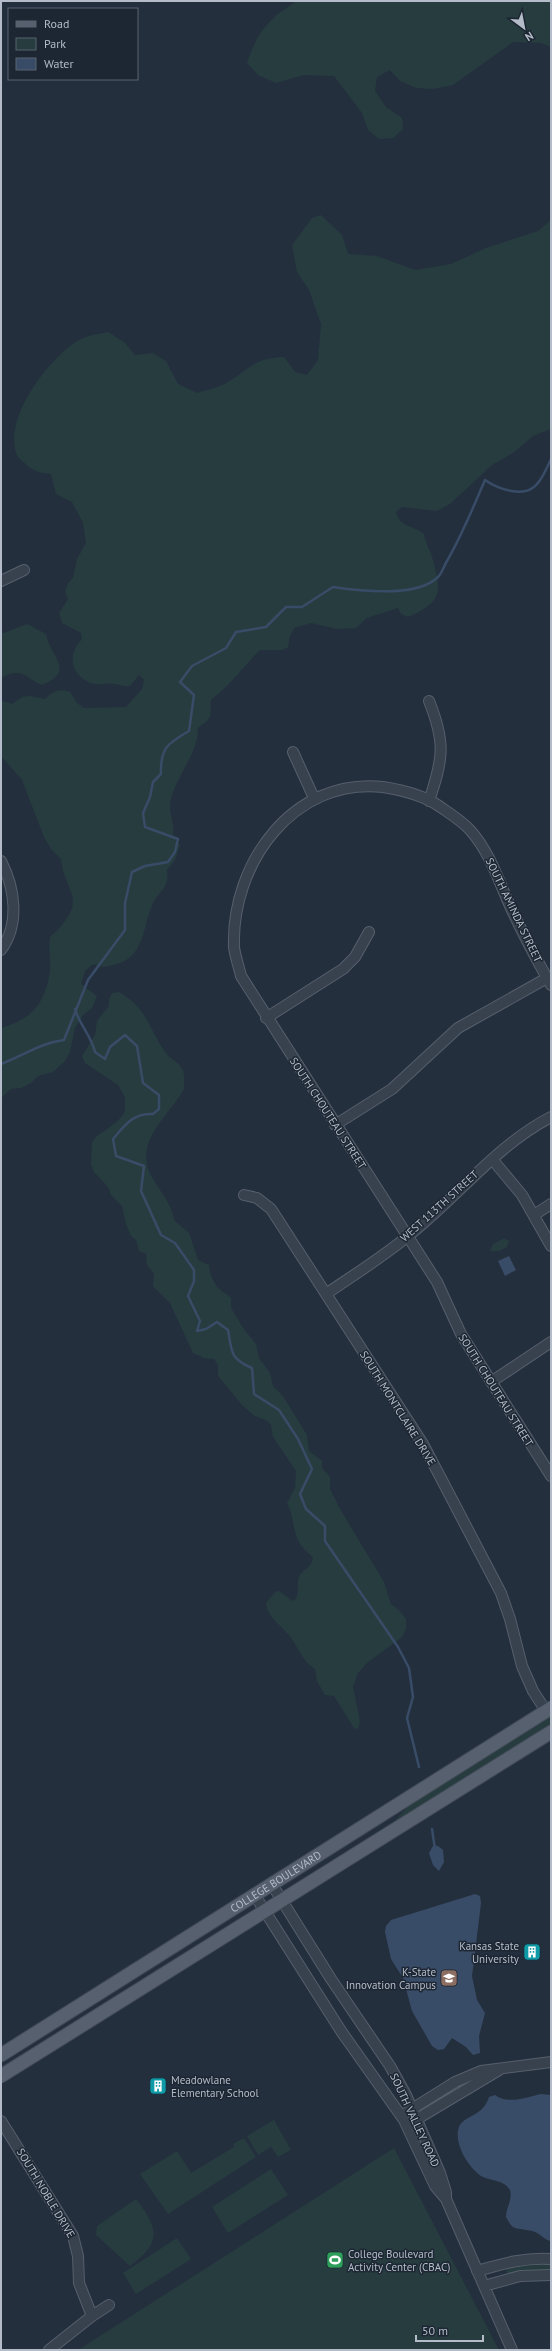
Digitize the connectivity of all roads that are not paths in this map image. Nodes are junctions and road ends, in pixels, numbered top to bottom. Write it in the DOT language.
graph roads {
  1 [pos="24,570"];
  2 [pos="1,581"];
  3 [pos="429,701"];
  4 [pos="293,752"];
  5 [pos="370,786"];
  6 [pos="314,798"];
  7 [pos="429,801"];
  8 [pos="1,861"];
  9 [pos="369,932"];
  10 [pos="1,950"];
  11 [pos="549,982"];
  12 [pos="266,1018"];
  13 [pos="551,1117"];
  14 [pos="335,1125"];
  15 [pos="492,1159"];
  16 [pos="244,1195"];
  17 [pos="551,1204"];
  18 [pos="534,1215"];
  19 [pos="408,1236"];
  20 [pos="551,1246"];
  21 [pos="326,1294"];
  22 [pos="551,1342"];
  23 [pos="490,1382"];
  24 [pos="550,1473"];
  25 [pos="548,1709"];
  26 [pos="551,1732"];
  27 [pos="271,1883"];
  28 [pos="254,1894"];
  29 [pos="282,1901"];
  30 [pos="265,1911"];
  31 [pos="1,2055"];
  32 [pos="551,2062"];
  33 [pos="499,2070"];
  34 [pos="1,2076"];
  35 [pos="412,2109"];
  36 [pos="401,2115"];
  37 [pos="416,2119"];
  38 [pos="1,2121"];
  39 [pos="407,2125"];
  40 [pos="446,2199"];
  41 [pos="551,2259"];
  42 [pos="477,2271"];
  43 [pos="551,2275"];
  44 [pos="484,2286"];
  45 [pos="109,2305"];
  46 [pos="92,2316"];
  47 [pos="49,2350"];
  48 [pos="512,2350"];
  1 -- 2 [label="street"];
  3 -- 7 [label="street"];
  4 -- 6 [label="street"];
  5 -- 6 [label="street, SOUTH CHOUTEAU STREET"];
  5 -- 7 [label="street, SOUTH AMINDA STREET"];
  6 -- 12 [label="street, SOUTH CHOUTEAU STREET"];
  7 -- 11 [label="street, SOUTH AMINDA STREET"];
  8 -- 10 [label="street"];
  9 -- 12 [label="street"];
  11 -- 14 [label="street"];
  12 -- 14 [label="street, SOUTH CHOUTEAU STREET"];
  13 -- 15 [label="street, WEST 113TH STREET"];
  14 -- 19 [label="street, SOUTH CHOUTEAU STREET"];
  15 -- 18 [label="street"];
  15 -- 19 [label="street, WEST 113TH STREET"];
  16 -- 21 [label="street, SOUTH MONTCLAIRE DRIVE"];
  17 -- 18 [label="street"];
  18 -- 20 [label="street"];
  19 -- 21 [label="street, WEST 113TH STREET"];
  19 -- 23 [label="street, SOUTH CHOUTEAU STREET"];
  21 -- 25 [label="street, SOUTH MONTCLAIRE DRIVE"];
  22 -- 23 [label="street"];
  23 -- 24 [label="street, SOUTH CHOUTEAU STREET"];
  25 -- 27 [label="main road, COLLEGE BOULEVARD"];
  26 -- 29 [label="main road, COLLEGE BOULEVARD"];
  27 -- 28 [label="main road, COLLEGE BOULEVARD"];
  27 -- 29 [label="street, SOUTH VALLEY ROAD"];
  28 -- 30 [label="street, SOUTH VALLEY ROAD"];
  28 -- 31 [label="main road, COLLEGE BOULEVARD"];
  29 -- 30 [label="main road, COLLEGE BOULEVARD"];
  29 -- 35 [label="street, SOUTH VALLEY ROAD"];
  30 -- 34 [label="main road, COLLEGE BOULEVARD"];
  30 -- 36 [label="street, SOUTH VALLEY ROAD"];
  32 -- 33 [label="street"];
  33 -- 35 [label="street"];
  33 -- 37 [label="street"];
  35 -- 36 [label="street"];
  35 -- 37 [label="street, SOUTH VALLEY ROAD"];
  36 -- 39 [label="street, SOUTH VALLEY ROAD"];
  37 -- 39 [label="street"];
  37 -- 40 [label="street, SOUTH VALLEY ROAD"];
  38 -- 46 [label="street, SOUTH NOBLE DRIVE"];
  39 -- 40 [label="street, SOUTH VALLEY ROAD"];
  40 -- 42 [label="street, SOUTH VALLEY ROAD"];
  41 -- 42 [label="street"];
  42 -- 44 [label="street, SOUTH VALLEY ROAD"];
  43 -- 44 [label="street"];
  44 -- 48 [label="street, SOUTH VALLEY ROAD"];
  45 -- 46 [label="street"];
  46 -- 47 [label="street"];
}
